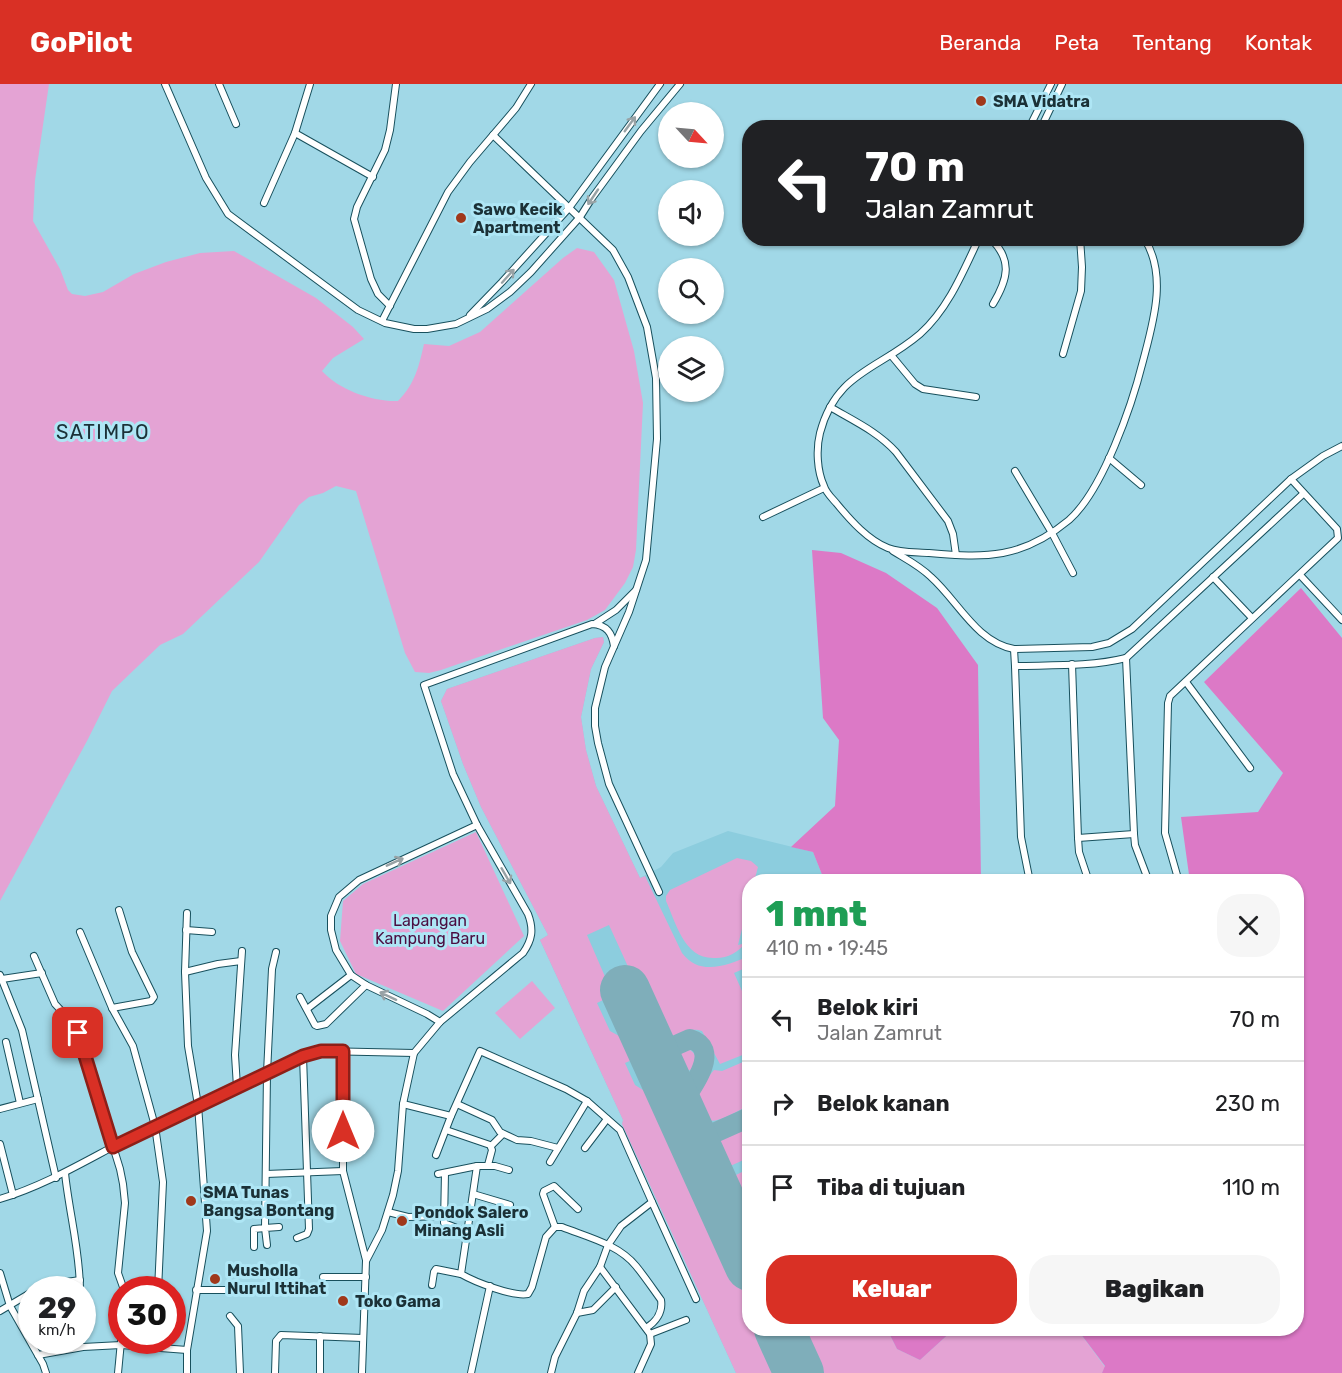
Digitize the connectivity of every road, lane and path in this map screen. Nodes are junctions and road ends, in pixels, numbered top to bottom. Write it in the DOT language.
graph roads {
  1 [pos="165,84"];
  2 [pos="219,84"];
  3 [pos="310,84"];
  4 [pos="396,84"];
  5 [pos="531,84"];
  6 [pos="660,84"];
  7 [pos="680,84"];
  8 [pos="1051,84"];
  9 [pos="1062,84"];
  10 [pos="1033,120"];
  11 [pos="1045,120"];
  12 [pos="236,124"];
  13 [pos="295,133"];
  14 [pos="493,135"];
  15 [pos="373,177"];
  16 [pos="264,203"];
  17 [pos="569,208"];
  18 [pos="580,217"];
  19 [pos="975,246"];
  20 [pos="997,246"];
  21 [pos="1081,246"];
  22 [pos="1148,246"];
  23 [pos="993,304"];
  24 [pos="390,306"];
  25 [pos="467,318"];
  26 [pos="382,321"];
  27 [pos="1063,354"];
  28 [pos="891,355"];
  29 [pos="976,397"];
  30 [pos="830,407"];
  31 [pos="1342,446"];
  32 [pos="1109,458"];
  33 [pos="1015,471"];
  34 [pos="1291,479"];
  35 [pos="1141,485"];
  36 [pos="824,488"];
  37 [pos="1304,494"];
  38 [pos="763,517"];
  39 [pos="1052,532"];
  40 [pos="890,549"];
  41 [pos="920,552"];
  42 [pos="956,555"];
  43 [pos="918,566"];
  44 [pos="1073,573"];
  45 [pos="1300,575"];
  46 [pos="1213,577"];
  47 [pos="638,587"];
  48 [pos="1252,618"];
  49 [pos="1342,620"];
  50 [pos="592,624"];
  51 [pos="614,646"];
  52 [pos="1014,649"];
  53 [pos="1126,658"];
  54 [pos="1072,664"];
  55 [pos="1015,666"];
  56 [pos="1186,682"];
  57 [pos="1250,768"];
  58 [pos="477,825"];
  59 [pos="1134,834"];
  60 [pos="1078,838"];
  61 [pos="1028,874"];
  62 [pos="1086,874"];
  63 [pos="1146,874"];
  64 [pos="1177,874"];
  65 [pos="658,892"];
  66 [pos="119,910"];
  67 [pos="187,914"];
  68 [pos="186,930"];
  69 [pos="80,932"];
  70 [pos="212,932"];
  71 [pos="242,951"];
  72 [pos="276,952"];
  73 [pos="34,956"];
  74 [pos="241,961"];
  75 [pos="185,972"];
  76 [pos="42,973"];
  77 [pos="351,975"];
  78 [pos="1,977"];
  79 [pos="366,985"];
  80 [pos="300,997"];
  81 [pos="112,1008"];
  82 [pos="307,1009"];
  83 [pos="441,1022"];
  84 [pos="6,1042"];
  85 [pos="343,1051"];
  86 [pos="414,1053"];
  87 [pos="303,1056"];
  88 [pos="267,1073"];
  89 [pos="237,1087"];
  90 [pos="38,1099"];
  91 [pos="587,1101"];
  92 [pos="20,1103"];
  93 [pos="403,1104"];
  94 [pos="457,1104"];
  95 [pos="198,1105"];
  96 [pos="0,1109"];
  97 [pos="451,1116"];
  98 [pos="607,1119"];
  99 [pos="155,1126"];
  100 [pos="446,1130"];
  101 [pos="503,1134"];
  102 [pos="0,1144"];
  103 [pos="491,1146"];
  104 [pos="113,1147"];
  105 [pos="558,1148"];
  106 [pos="585,1148"];
  107 [pos="436,1155"];
  108 [pos="550,1162"];
  109 [pos="477,1166"];
  110 [pos="488,1166"];
  111 [pos="509,1170"];
  112 [pos="343,1171"];
  113 [pos="307,1172"];
  114 [pos="65,1173"];
  115 [pos="266,1174"];
  116 [pos="56,1178"];
  117 [pos="473,1194"];
  118 [pos="14,1195"];
  119 [pos="0,1198"];
  120 [pos="652,1202"];
  121 [pos="510,1205"];
  122 [pos="578,1209"];
  123 [pos="388,1212"];
  124 [pos="443,1216"];
  125 [pos="279,1227"];
  126 [pos="555,1227"];
  127 [pos="264,1228"];
  128 [pos="467,1232"];
  129 [pos="297,1238"];
  130 [pos="267,1245"];
  131 [pos="609,1245"];
  132 [pos="254,1247"];
  133 [pos="366,1261"];
  134 [pos="600,1267"];
  135 [pos="0,1273"];
  136 [pos="461,1274"];
  137 [pos="80,1276"];
  138 [pos="119,1276"];
  139 [pos="159,1276"];
  140 [pos="323,1277"];
  141 [pos="366,1277"];
  142 [pos="432,1286"];
  143 [pos="490,1286"];
  144 [pos="616,1287"];
  145 [pos="196,1290"];
  146 [pos="230,1290"];
  147 [pos="696,1299"];
  148 [pos="18,1301"];
  149 [pos="10,1306"];
  150 [pos="0,1311"];
  151 [pos="577,1313"];
  152 [pos="230,1316"];
  153 [pos="686,1320"];
  154 [pos="648,1331"];
  155 [pos="320,1336"];
  156 [pos="363,1338"];
  157 [pos="187,1350"];
  158 [pos="42,1354"];
  159 [pos="120,1354"];
  160 [pos="38,1355"];
  161 [pos="46,1373"];
  162 [pos="118,1373"];
  163 [pos="187,1373"];
  164 [pos="240,1373"];
  165 [pos="275,1373"];
  166 [pos="320,1373"];
  167 [pos="362,1373"];
  168 [pos="471,1373"];
  169 [pos="551,1373"];
  170 [pos="638,1373"];
  1 -- 26 [label="street"];
  2 -- 12 [label="street"];
  3 -- 13 [label="street"];
  4 -- 15 [label="street"];
  5 -- 14 [label="street"];
  17 -- 6 [label="street, one-way"];
  7 -- 18 [label="street, one-way"];
  8 -- 10 [label="street"];
  9 -- 11 [label="street"];
  13 -- 15 [label="street"];
  13 -- 16 [label="street"];
  14 -- 17 [label="street"];
  14 -- 24 [label="street"];
  15 -- 24 [label="street"];
  17 -- 18 [label="street"];
  25 -- 17 [label="street, one-way"];
  18 -- 25 [label="street"];
  18 -- 47 [label="street"];
  19 -- 28 [label="street"];
  20 -- 23 [label="street"];
  21 -- 27 [label="street"];
  22 -- 32 [label="street"];
  24 -- 26 [label="street"];
  25 -- 26 [label="street"];
  28 -- 29 [label="street"];
  28 -- 30 [label="street"];
  30 -- 36 [label="street"];
  30 -- 42 [label="street"];
  31 -- 34 [label="street"];
  32 -- 35 [label="street"];
  32 -- 39 [label="street"];
  33 -- 39 [label="street"];
  34 -- 37 [label="street"];
  34 -- 52 [label="street"];
  36 -- 38 [label="street"];
  36 -- 40 [label="street"];
  37 -- 45 [label="street"];
  37 -- 46 [label="street"];
  39 -- 42 [label="street"];
  39 -- 44 [label="street"];
  40 -- 41 [label="street"];
  40 -- 43 [label="street"];
  41 -- 42 [label="street"];
  41 -- 43 [label="street"];
  43 -- 52 [label="street"];
  45 -- 48 [label="street"];
  45 -- 49 [label="street"];
  46 -- 48 [label="street"];
  46 -- 53 [label="street"];
  47 -- 50 [label="street"];
  47 -- 51 [label="street"];
  48 -- 56 [label="street"];
  50 -- 51 [label="street"];
  50 -- 58 [label="street"];
  51 -- 65 [label="street"];
  52 -- 55 [label="street"];
  53 -- 54 [label="street"];
  53 -- 59 [label="street"];
  54 -- 55 [label="street"];
  54 -- 60 [label="street"];
  55 -- 61 [label="street"];
  56 -- 57 [label="street"];
  56 -- 64 [label="street"];
  77 -- 58 [label="street, one-way"];
  58 -- 83 [label="street, one-way"];
  59 -- 60 [label="street"];
  59 -- 63 [label="street"];
  60 -- 62 [label="street"];
  66 -- 81 [label="street"];
  67 -- 68 [label="street"];
  68 -- 70 [label="street"];
  68 -- 75 [label="street"];
  69 -- 81 [label="street"];
  71 -- 74 [label="street"];
  72 -- 88 [label="street"];
  73 -- 76 [label="street"];
  74 -- 75 [label="street"];
  74 -- 89 [label="street"];
  75 -- 95 [label="street"];
  76 -- 78 [label="street"];
  76 -- 104 [label="street"];
  77 -- 79 [label="street"];
  77 -- 82 [label="street"];
  78 -- 90 [label="street"];
  79 -- 82 [label="street"];
  83 -- 79 [label="street, one-way"];
  80 -- 82 [label="street"];
  81 -- 99 [label="street"];
  83 -- 86 [label="street"];
  84 -- 92 [label="street"];
  85 -- 86 [label="street"];
  85 -- 87 [label="street"];
  85 -- 112 [label="street"];
  86 -- 93 [label="street"];
  87 -- 88 [label="street"];
  87 -- 113 [label="street"];
  88 -- 89 [label="street"];
  88 -- 115 [label="street"];
  89 -- 95 [label="street"];
  90 -- 92 [label="street"];
  90 -- 116 [label="street"];
  91 -- 94 [label="street"];
  91 -- 98 [label="street"];
  91 -- 105 [label="street"];
  92 -- 96 [label="street"];
  93 -- 97 [label="street"];
  93 -- 123 [label="street"];
  94 -- 97 [label="street"];
  94 -- 101 [label="street"];
  95 -- 99 [label="street"];
  95 -- 145 [label="street"];
  97 -- 100 [label="street"];
  98 -- 106 [label="street"];
  98 -- 120 [label="street"];
  99 -- 104 [label="street"];
  99 -- 139 [label="street"];
  100 -- 103 [label="street"];
  100 -- 107 [label="street"];
  101 -- 103 [label="street"];
  101 -- 105 [label="street"];
  102 -- 118 [label="street"];
  103 -- 110 [label="street"];
  104 -- 114 [label="street"];
  104 -- 138 [label="street"];
  105 -- 108 [label="street"];
  109 -- 110 [label="street"];
  109 -- 117 [label="street"];
  109 -- 124 [label="street"];
  110 -- 111 [label="street"];
  112 -- 113 [label="street"];
  112 -- 133 [label="street"];
  113 -- 115 [label="street"];
  113 -- 129 [label="street"];
  114 -- 116 [label="street"];
  114 -- 137 [label="street"];
  115 -- 127 [label="street"];
  116 -- 118 [label="street"];
  117 -- 121 [label="street"];
  117 -- 128 [label="street"];
  118 -- 119 [label="street"];
  120 -- 131 [label="street"];
  120 -- 147 [label="street"];
  122 -- 126 [label="street"];
  123 -- 124 [label="street"];
  123 -- 133 [label="street"];
  124 -- 128 [label="street"];
  125 -- 127 [label="street"];
  126 -- 131 [label="street"];
  126 -- 143 [label="street"];
  127 -- 130 [label="street"];
  127 -- 132 [label="street"];
  128 -- 136 [label="street"];
  131 -- 134 [label="street"];
  131 -- 154 [label="street"];
  133 -- 141 [label="street"];
  134 -- 144 [label="street"];
  134 -- 151 [label="street"];
  135 -- 149 [label="street"];
  136 -- 142 [label="street"];
  136 -- 143 [label="street"];
  140 -- 141 [label="street"];
  141 -- 156 [label="street"];
  143 -- 168 [label="street"];
  144 -- 151 [label="street"];
  144 -- 154 [label="street"];
  145 -- 146 [label="street"];
  145 -- 157 [label="street"];
  148 -- 149 [label="street"];
  149 -- 150 [label="street"];
  149 -- 160 [label="street"];
  151 -- 169 [label="street"];
  152 -- 164 [label="street"];
  153 -- 154 [label="street"];
  154 -- 170 [label="street"];
  155 -- 156 [label="street"];
  155 -- 165 [label="street"];
  155 -- 166 [label="street"];
  156 -- 167 [label="street"];
  157 -- 163 [label="street"];
  158 -- 160 [label="street"];
  159 -- 162 [label="street"];
  160 -- 161 [label="street"];
}
